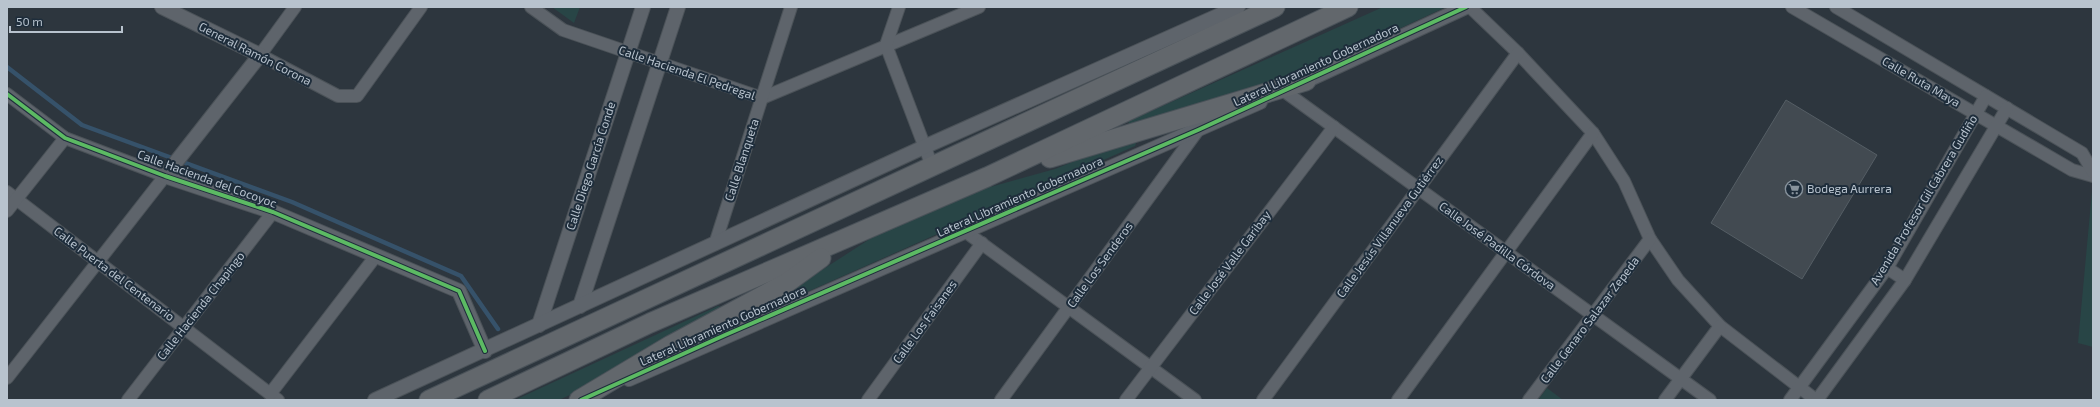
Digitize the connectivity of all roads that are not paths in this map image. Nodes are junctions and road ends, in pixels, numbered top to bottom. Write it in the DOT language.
graph roads {
  1 [pos="162,7"];
  2 [pos="295,7"];
  3 [pos="421,7"];
  4 [pos="531,7"];
  5 [pos="643,7"];
  6 [pos="678,7"];
  7 [pos="791,7"];
  8 [pos="899,7"];
  9 [pos="979,7"];
  10 [pos="1238,7"];
  11 [pos="1275,7"];
  12 [pos="1348,7"];
  13 [pos="1466,7"];
  14 [pos="1470,7"];
  15 [pos="1792,7"];
  16 [pos="1836,7"];
  17 [pos="886,45"];
  18 [pos="628,53"];
  19 [pos="1518,53"];
  20 [pos="260,55"];
  21 [pos="660,63"];
  22 [pos="1306,81"];
  23 [pos="1284,91"];
  24 [pos="7,94"];
  25 [pos="1986,96"];
  26 [pos="762,98"];
  27 [pos="2007,108"];
  28 [pos="1976,114"];
  29 [pos="1996,126"];
  30 [pos="1334,127"];
  31 [pos="1198,130"];
  32 [pos="1593,133"];
  33 [pos="65,138"];
  34 [pos="924,147"];
  35 [pos="932,166"];
  36 [pos="169,171"];
  37 [pos="2093,172"];
  38 [pos="2093,176"];
  39 [pos="987,177"];
  40 [pos="1418,188"];
  41 [pos="12,196"];
  42 [pos="7,211"];
  43 [pos="273,212"];
  44 [pos="966,232"];
  45 [pos="856,233"];
  46 [pos="1650,239"];
  47 [pos="982,243"];
  48 [pos="715,244"];
  49 [pos="1506,252"];
  50 [pos="375,257"];
  51 [pos="98,262"];
  52 [pos="1887,268"];
  53 [pos="1905,280"];
  54 [pos="580,306"];
  55 [pos="1069,307"];
  56 [pos="1593,315"];
  57 [pos="539,325"];
  58 [pos="1720,326"];
  59 [pos="184,328"];
  60 [pos="485,351"];
  61 [pos="1151,367"];
  62 [pos="7,378"];
  63 [pos="1681,379"];
  64 [pos="1800,387"];
  65 [pos="274,397"];
  66 [pos="128,400"];
  67 [pos="375,400"];
  68 [pos="429,400"];
  69 [pos="488,400"];
  70 [pos="580,400"];
  71 [pos="868,400"];
  72 [pos="1002,400"];
  73 [pos="1126,400"];
  74 [pos="1196,400"];
  75 [pos="1263,400"];
  76 [pos="1398,400"];
  77 [pos="1529,400"];
  78 [pos="1666,400"];
  79 [pos="1710,400"];
  80 [pos="1790,400"];
  81 [pos="1816,400"];
  1 -- 20 [label="street, General Ramón Corona"];
  2 -- 20 [label="street"];
  3 -- 20 [label="street, General Ramón Corona"];
  4 -- 18 [label="street, Calle Hacienda El Pedregal"];
  5 -- 18 [label="street, Calle Diego García Conde"];
  6 -- 21 [label="street"];
  7 -- 26 [label="street, Calle Blanqueta"];
  8 -- 17 [label="street"];
  9 -- 17 [label="street, Calle Hacienda El Pedregal"];
  10 -- 34 [label="street"];
  11 -- 35 [label="highway"];
  12 -- 39 [label="highway"];
  13 -- 22 [label="street, Lateral Libramiento Gobernadora"];
  14 -- 19 [label="street"];
  15 -- 28 [label="street, Calle Ruta Maya"];
  16 -- 25 [label="street, Calle Ruta Maya"];
  17 -- 26 [label="street, Calle Hacienda El Pedregal"];
  17 -- 34 [label="street"];
  18 -- 21 [label="street, Calle Hacienda El Pedregal"];
  18 -- 57 [label="street, Calle Diego García Conde"];
  19 -- 32 [label="street"];
  19 -- 40 [label="street, Calle Jesús Villanueva Gutiérrez"];
  20 -- 36 [label="street"];
  21 -- 26 [label="street, Calle Hacienda El Pedregal"];
  21 -- 54 [label="street"];
  22 -- 23 [label="street, Lateral Libramiento Gobernadora"];
  22 -- 39 [label="highway"];
  23 -- 30 [label="street, Calle José Padilla Córdova"];
  23 -- 31 [label="street, Lateral Libramiento Gobernadora"];
  24 -- 33 [label="street, Calle Hacienda del Cocoyoc"];
  25 -- 27 [label="street, Calle Ruta Maya"];
  25 -- 28 [label="street, Avenida Profesor Gil Cabrera Gudiño"];
  26 -- 48 [label="street, Calle Blanqueta"];
  27 -- 29 [label="street, Avenida Profesor Gil Cabrera Gudiño"];
  27 -- 37 [label="street, Calle Ruta Maya"];
  28 -- 29 [label="street, Calle Ruta Maya"];
  28 -- 52 [label="street, Avenida Profesor Gil Cabrera Gudiño"];
  29 -- 38 [label="street, Calle Ruta Maya"];
  29 -- 53 [label="street, Avenida Profesor Gil Cabrera Gudiño"];
  30 -- 40 [label="street, Calle José Padilla Córdova"];
  30 -- 61 [label="street, Calle José Valle Garibay"];
  31 -- 44 [label="street, Lateral Libramiento Gobernadora"];
  31 -- 55 [label="street, Calle Los Senderos"];
  32 -- 46 [label="street"];
  32 -- 49 [label="street"];
  33 -- 36 [label="street, Calle Hacienda del Cocoyoc"];
  33 -- 41 [label="street"];
  34 -- 35 [label="street"];
  34 -- 48 [label="street"];
  35 -- 68 [label="highway"];
  36 -- 43 [label="street, Calle Hacienda del Cocoyoc"];
  36 -- 51 [label="street"];
  39 -- 45 [label="highway"];
  40 -- 49 [label="street, Calle José Padilla Córdova"];
  40 -- 75 [label="street, Calle Jesús Villanueva Gutiérrez"];
  41 -- 42 [label="street"];
  41 -- 51 [label="street, Calle Puerta del Centenario"];
  43 -- 50 [label="street, Calle Hacienda del Cocoyoc"];
  43 -- 59 [label="street, Calle Hacienda Chapingo"];
  44 -- 47 [label="street"];
  44 -- 70 [label="street, Lateral Libramiento Gobernadora"];
  45 -- 69 [label="highway"];
  45 -- 70 [label="highway"];
  46 -- 56 [label="street, Calle Genaro Salazar Zepeda"];
  46 -- 58 [label="street"];
  47 -- 55 [label="street"];
  47 -- 71 [label="street, Calle Los Faisanes"];
  48 -- 54 [label="street"];
  49 -- 56 [label="street, Calle José Padilla Córdova"];
  49 -- 76 [label="street"];
  50 -- 60 [label="street, Calle Hacienda del Cocoyoc"];
  50 -- 65 [label="street"];
  51 -- 59 [label="street, Calle Puerta del Centenario"];
  51 -- 62 [label="street"];
  52 -- 53 [label="street"];
  52 -- 64 [label="street, Avenida Profesor Gil Cabrera Gudiño"];
  53 -- 81 [label="street, Avenida Profesor Gil Cabrera Gudiño"];
  54 -- 57 [label="street"];
  55 -- 61 [label="street"];
  55 -- 72 [label="street, Calle Los Senderos"];
  56 -- 63 [label="street, Calle José Padilla Córdova"];
  56 -- 77 [label="street, Calle Genaro Salazar Zepeda"];
  57 -- 60 [label="street"];
  58 -- 63 [label="street"];
  58 -- 64 [label="street"];
  59 -- 65 [label="street, Calle Puerta del Centenario"];
  59 -- 66 [label="street, Calle Hacienda Chapingo"];
  60 -- 67 [label="street"];
  61 -- 73 [label="street, Calle José Valle Garibay"];
  61 -- 74 [label="street"];
  63 -- 78 [label="street"];
  63 -- 79 [label="street, Calle José Padilla Córdova"];
  64 -- 80 [label="street, Avenida Profesor Gil Cabrera Gudiño"];
  64 -- 81 [label="street"];
}
